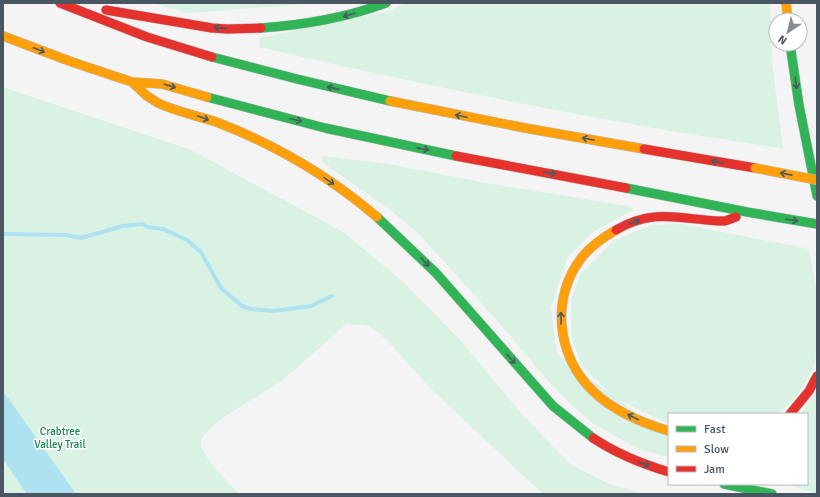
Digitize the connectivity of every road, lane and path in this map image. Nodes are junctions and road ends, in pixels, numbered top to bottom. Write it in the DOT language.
graph roads {
  1 [pos="60,3"];
  2 [pos="65,3"];
  3 [pos="386,3"];
  4 [pos="3,36"];
  5 [pos="791,52"];
  6 [pos="132,82"];
  7 [pos="817,180"];
  8 [pos="817,196"];
  9 [pos="747,212"];
  10 [pos="817,224"];
  11 [pos="817,376"];
  12 [pos="791,413"];
  13 [pos="668,432"];
  14 [pos="668,472"];
  15 [pos="729,485"];
  16 [pos="772,494"];
  7 -- 1 [label="highway, one-way, bridge"];
  3 -- 2 [label="highway, one-way"];
  4 -- 6 [label="highway, one-way"];
  5 -- 8 [label="highway, one-way"];
  6 -- 9 [label="highway, one-way"];
  6 -- 14 [label="highway, one-way"];
  9 -- 10 [label="highway, one-way"];
  13 -- 9 [label="highway, one-way"];
  11 -- 12 [label="highway"];
  15 -- 16 [label="highway"];
}
